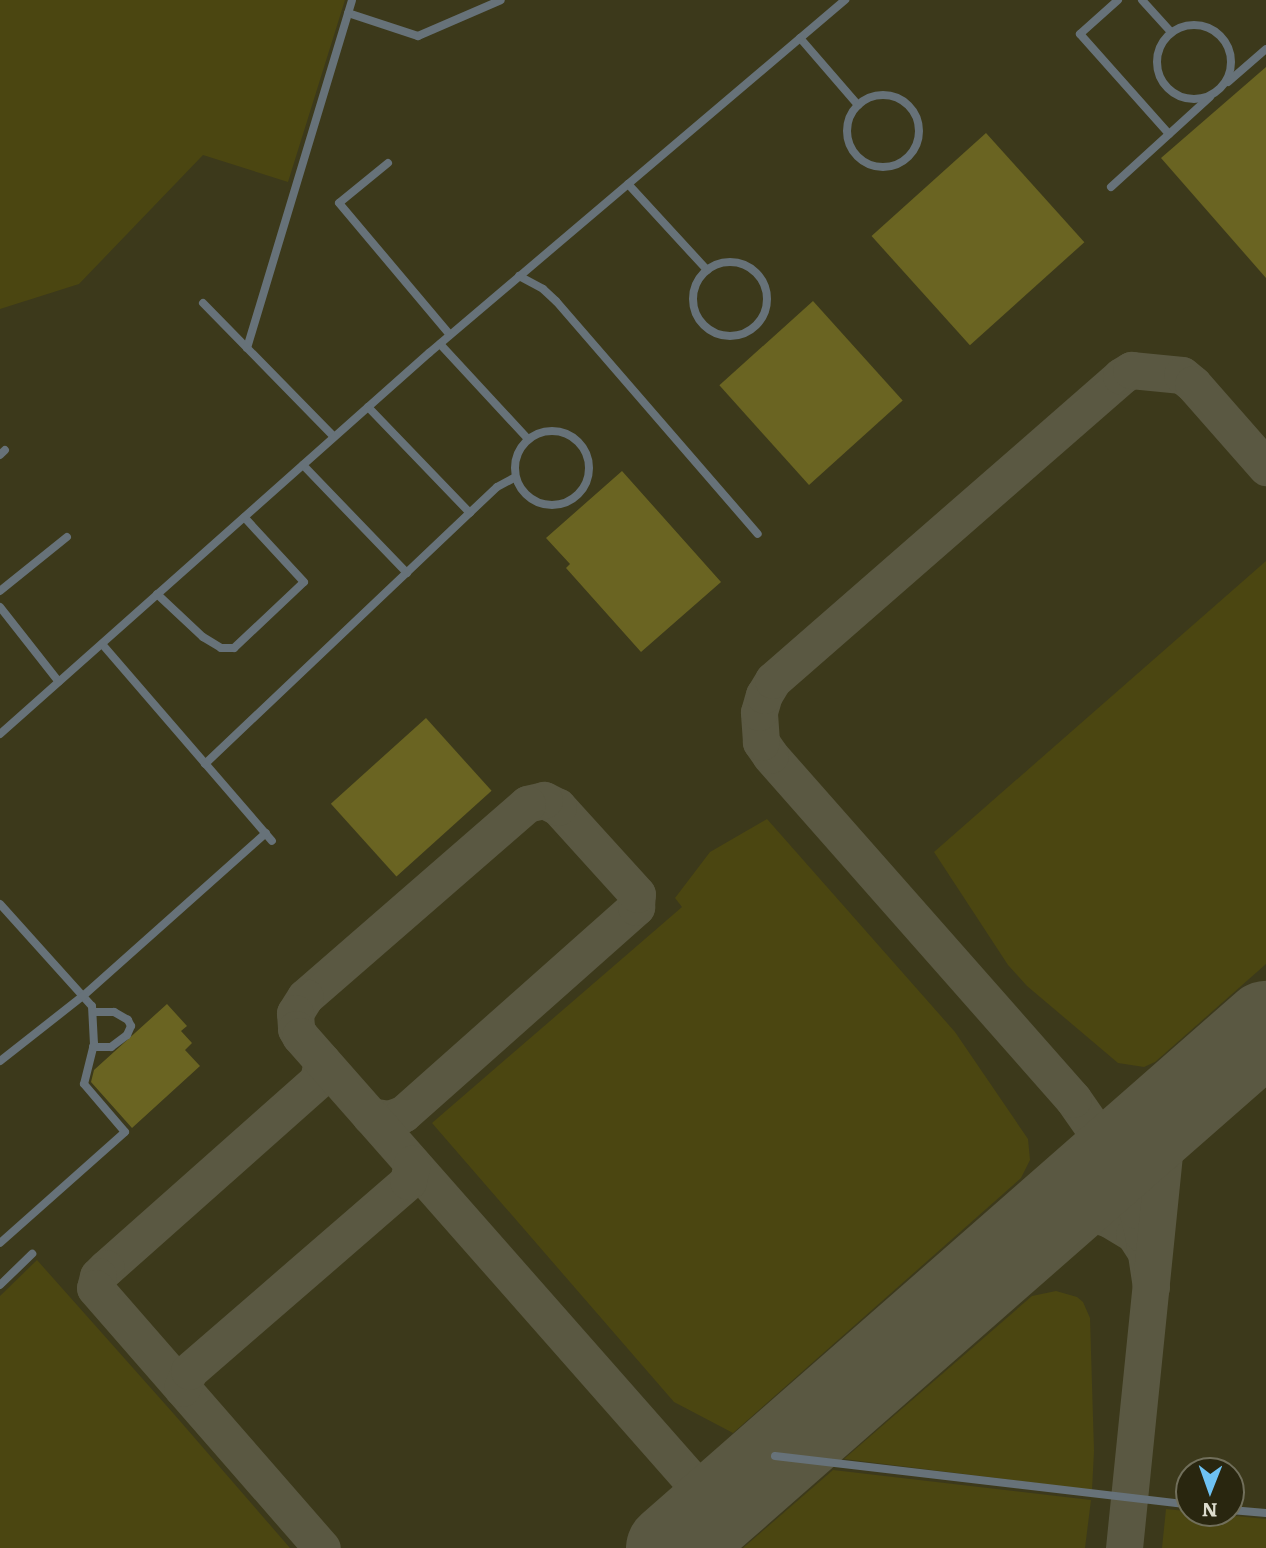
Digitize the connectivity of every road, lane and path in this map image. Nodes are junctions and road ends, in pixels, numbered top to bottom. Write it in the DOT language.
graph roads {
  1 [pos="352,0"];
  2 [pos="501,0"];
  3 [pos="845,0"];
  4 [pos="1118,0"];
  5 [pos="1142,0"];
  6 [pos="348,13"];
  7 [pos="1171,32"];
  8 [pos="800,38"];
  9 [pos="1266,49"];
  10 [pos="1215,93"];
  11 [pos="858,105"];
  12 [pos="1168,134"];
  13 [pos="388,163"];
  14 [pos="628,184"];
  15 [pos="1111,187"];
  16 [pos="706,270"];
  17 [pos="519,276"];
  18 [pos="203,303"];
  19 [pos="450,335"];
  20 [pos="440,344"];
  21 [pos="247,348"];
  22 [pos="368,407"];
  23 [pos="334,438"];
  24 [pos="528,439"];
  25 [pos="303,465"];
  26 [pos="516,477"];
  27 [pos="470,513"];
  28 [pos="244,517"];
  29 [pos="758,534"];
  30 [pos="67,537"];
  31 [pos="407,573"];
  32 [pos="0,591"];
  33 [pos="157,594"];
  34 [pos="0,609"];
  35 [pos="102,644"];
  36 [pos="59,682"];
  37 [pos="0,734"];
  38 [pos="205,764"];
  39 [pos="265,833"];
  40 [pos="272,841"];
  41 [pos="0,904"];
  42 [pos="83,996"];
  43 [pos="94,1012"];
  44 [pos="93,1047"];
  45 [pos="0,1061"];
  46 [pos="0,1243"];
  47 [pos="32,1254"];
  48 [pos="0,1285"];
  49 [pos="775,1456"];
  50 [pos="1175,1503"];
  51 [pos="1245,1511"];
  52 [pos="1266,1513"];
  1 -- 6 [label="lane"];
  2 -- 6 [label="lane"];
  3 -- 8 [label="lane"];
  4 -- 12 [label="lane"];
  5 -- 7 [label="lane"];
  6 -- 21 [label="lane"];
  7 -- 10 [label="lane"];
  7 -- 10 [label="lane"];
  8 -- 11 [label="lane"];
  8 -- 14 [label="lane"];
  9 -- 10 [label="lane"];
  10 -- 12 [label="lane"];
  11 -- 11 [label="lane"];
  12 -- 15 [label="lane"];
  13 -- 19 [label="lane"];
  14 -- 16 [label="lane"];
  14 -- 17 [label="lane"];
  16 -- 16 [label="lane"];
  17 -- 19 [label="lane"];
  17 -- 29 [label="lane"];
  18 -- 21 [label="lane"];
  19 -- 20 [label="lane"];
  20 -- 22 [label="lane"];
  20 -- 24 [label="lane"];
  21 -- 23 [label="lane"];
  22 -- 23 [label="lane"];
  22 -- 27 [label="lane"];
  23 -- 25 [label="lane"];
  24 -- 26 [label="lane"];
  24 -- 26 [label="lane"];
  25 -- 28 [label="lane"];
  25 -- 31 [label="lane"];
  26 -- 27 [label="lane"];
  27 -- 31 [label="lane"];
  28 -- 33 [label="lane"];
  28 -- 33 [label="lane"];
  30 -- 32 [label="lane"];
  31 -- 38 [label="lane"];
  33 -- 35 [label="lane"];
  34 -- 36 [label="lane"];
  35 -- 36 [label="lane"];
  35 -- 38 [label="lane"];
  36 -- 37 [label="lane"];
  38 -- 39 [label="lane"];
  39 -- 40 [label="lane"];
  39 -- 42 [label="lane"];
  41 -- 42 [label="lane"];
  42 -- 43 [label="lane"];
  42 -- 45 [label="lane"];
  43 -- 44 [label="lane"];
  43 -- 44 [label="lane"];
  44 -- 46 [label="lane"];
  47 -- 48 [label="lane"];
  49 -- 50 [label="lane"];
  51 -- 52 [label="lane"];
}
